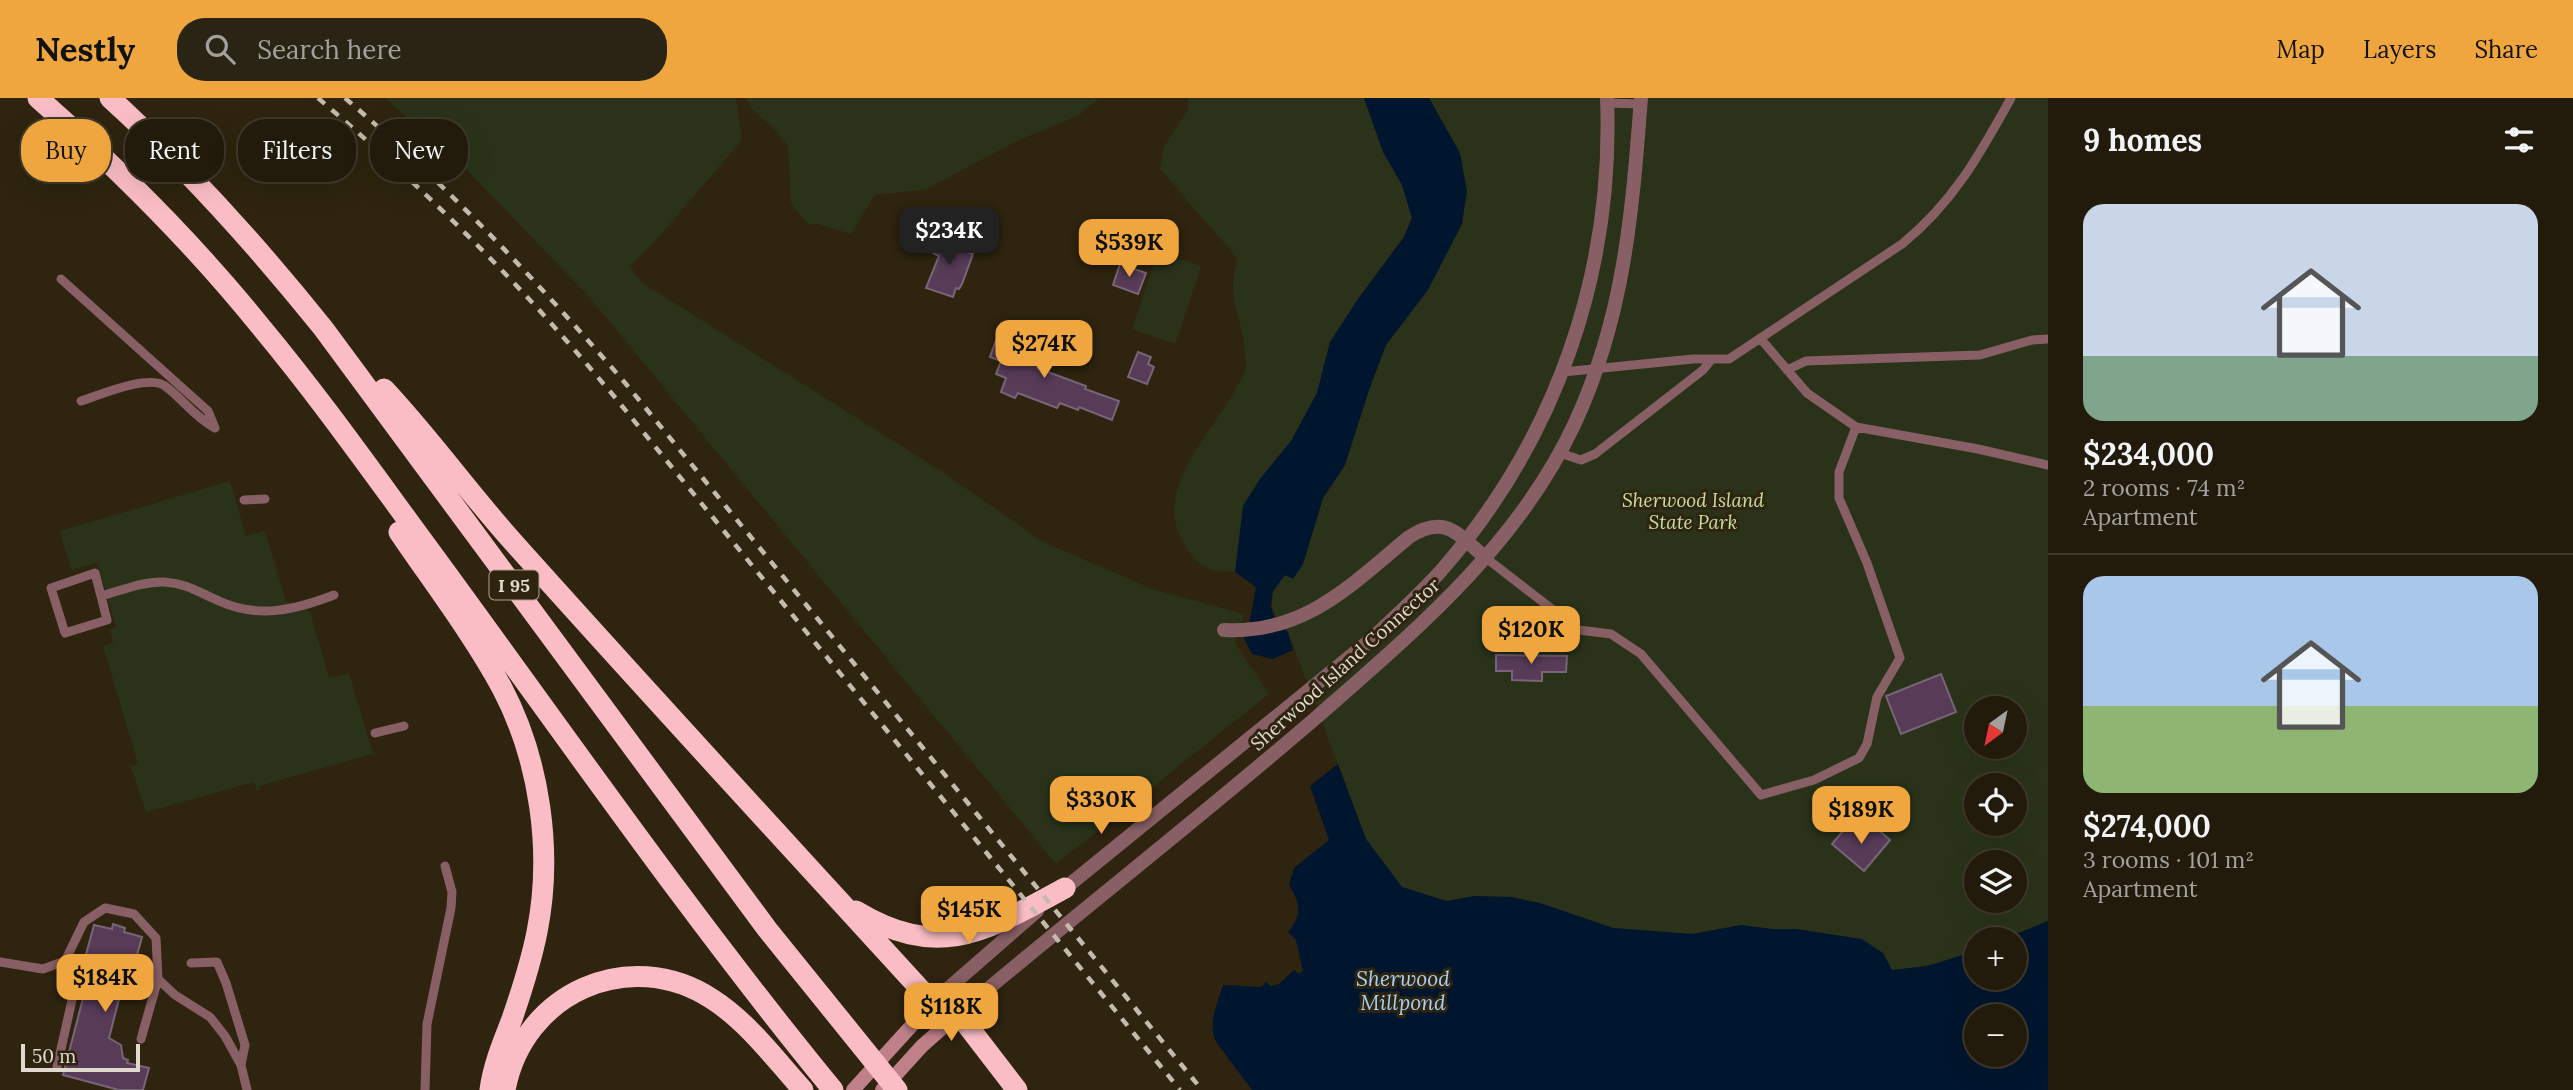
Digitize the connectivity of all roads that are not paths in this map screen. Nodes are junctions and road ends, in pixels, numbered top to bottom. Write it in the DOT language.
graph roads {
  1 [pos="38,98"];
  2 [pos="110,98"];
  3 [pos="2011,98"];
  4 [pos="1607,101"];
  5 [pos="1640,101"];
  6 [pos="61,279"];
  7 [pos="288,284"];
  8 [pos="262,327"];
  9 [pos="1760,338"];
  10 [pos="2048,339"];
  11 [pos="1712,359"];
  12 [pos="1597,369"];
  13 [pos="1787,370"];
  14 [pos="1563,372"];
  15 [pos="81,401"];
  16 [pos="1856,427"];
  17 [pos="1560,453"];
  18 [pos="2048,465"];
  19 [pos="265,499"];
  20 [pos="244,500"];
  21 [pos="1465,541"];
  22 [pos="1486,558"];
  23 [pos="334,595"];
  24 [pos="101,596"];
  25 [pos="1224,630"];
  26 [pos="404,726"];
  27 [pos="375,733"];
  28 [pos="445,866"];
  29 [pos="1065,888"];
  30 [pos="845,905"];
  31 [pos="1024,916"];
  32 [pos="65,961"];
  33 [pos="0,962"];
  34 [pos="191,963"];
  35 [pos="158,979"];
  36 [pos="935,1000"];
  37 [pos="957,1015"];
  38 [pos="141,1039"];
  39 [pos="241,1065"];
  40 [pos="57,1067"];
  41 [pos="247,1090"];
  42 [pos="425,1090"];
  43 [pos="490,1090"];
  44 [pos="505,1090"];
  45 [pos="803,1090"];
  46 [pos="833,1090"];
  47 [pos="853,1090"];
  48 [pos="882,1090"];
  49 [pos="897,1090"];
  50 [pos="1017,1090"];
  1 -- 8 [label="highway, I 95"];
  2 -- 7 [label="highway, I 95"];
  3 -- 9 [label="lane"];
  4 -- 5 [label="lane"];
  4 -- 14 [label="street, Sherwood Island Connector"];
  5 -- 12 [label="street, Sherwood Island Connector"];
  6 -- 15 [label="lane"];
  7 -- 30 [label="highway"];
  7 -- 49 [label="highway, I 95"];
  8 -- 43 [label="highway"];
  8 -- 46 [label="highway, I 95"];
  9 -- 11 [label="lane"];
  9 -- 13 [label="lane"];
  10 -- 13 [label="lane"];
  11 -- 12 [label="lane"];
  11 -- 17 [label="lane"];
  12 -- 14 [label="lane"];
  12 -- 17 [label="street, Sherwood Island Connector"];
  13 -- 16 [label="lane"];
  14 -- 21 [label="street, Sherwood Island Connector"];
  16 -- 18 [label="lane"];
  16 -- 22 [label="lane"];
  17 -- 22 [label="street, Sherwood Island Connector"];
  19 -- 20 [label="lane"];
  21 -- 22 [label="street"];
  21 -- 25 [label="street"];
  21 -- 29 [label="street, Sherwood Island Connector"];
  22 -- 37 [label="street, Sherwood Island Connector"];
  23 -- 24 [label="lane"];
  24 -- 24 [label="lane"];
  26 -- 27 [label="lane"];
  28 -- 42 [label="lane"];
  29 -- 31 [label="highway"];
  30 -- 31 [label="highway"];
  30 -- 36 [label="highway"];
  31 -- 36 [label="street"];
  32 -- 33 [label="lane"];
  32 -- 35 [label="lane"];
  32 -- 40 [label="lane"];
  34 -- 39 [label="lane"];
  35 -- 38 [label="lane"];
  35 -- 39 [label="lane"];
  36 -- 37 [label="highway"];
  36 -- 47 [label="main road"];
  37 -- 48 [label="main road, Sherwood Island Connector"];
  37 -- 50 [label="highway"];
  39 -- 41 [label="lane"];
  44 -- 45 [label="highway"];
}
